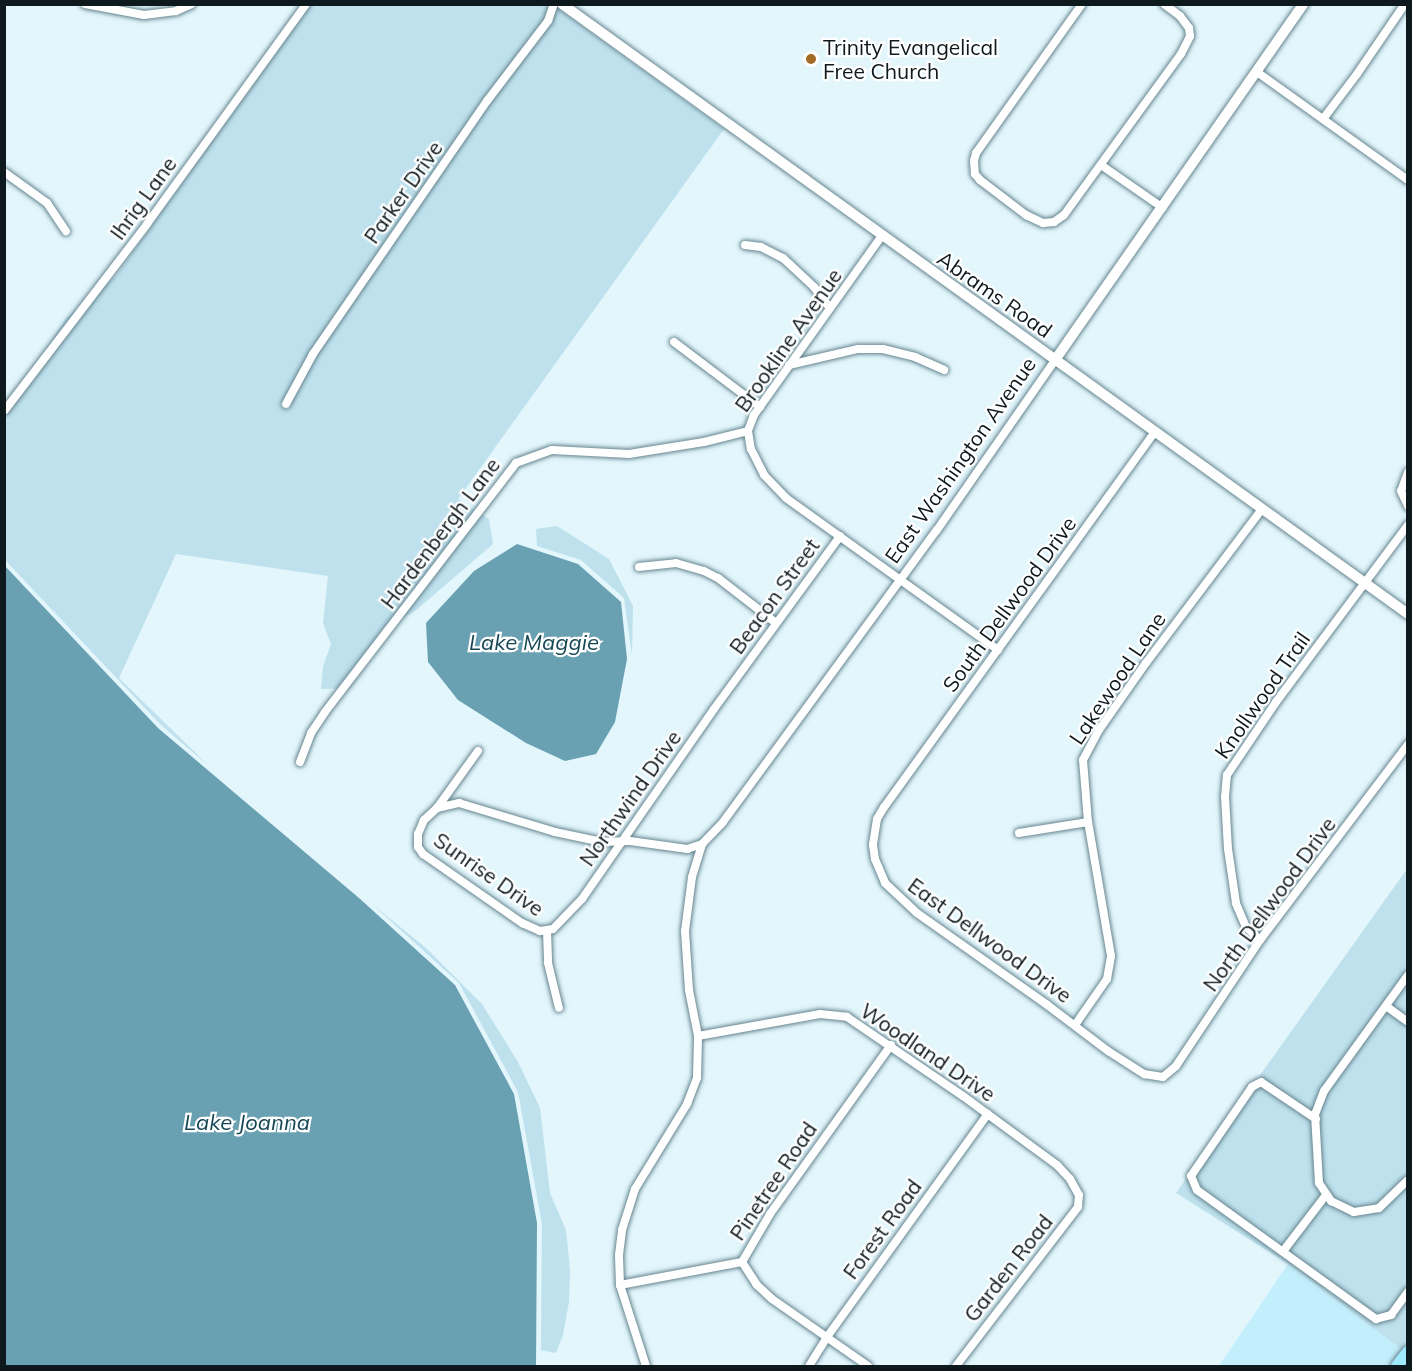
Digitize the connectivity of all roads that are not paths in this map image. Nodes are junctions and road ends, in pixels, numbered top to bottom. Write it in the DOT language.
graph roads {
  1 [pos="85,4"];
  2 [pos="192,4"];
  3 [pos="306,4"];
  4 [pos="554,4"];
  5 [pos="562,4"];
  6 [pos="1082,4"];
  7 [pos="1164,4"];
  8 [pos="1304,4"];
  9 [pos="1405,4"];
  10 [pos="1257,72"];
  11 [pos="1323,119"];
  12 [pos="1101,165"];
  13 [pos="4,172"];
  14 [pos="1407,180"];
  15 [pos="1163,208"];
  16 [pos="66,231"];
  17 [pos="881,237"];
  18 [pos="745,245"];
  19 [pos="830,308"];
  20 [pos="674,342"];
  21 [pos="1055,360"];
  22 [pos="789,365"];
  23 [pos="944,370"];
  24 [pos="286,404"];
  25 [pos="760,407"];
  26 [pos="5,410"];
  27 [pos="748,430"];
  28 [pos="1154,433"];
  29 [pos="1407,472"];
  30 [pos="1407,506"];
  31 [pos="1262,509"];
  32 [pos="1407,525"];
  33 [pos="840,536"];
  34 [pos="639,567"];
  35 [pos="900,580"];
  36 [pos="1364,583"];
  37 [pos="1407,614"];
  38 [pos="776,622"];
  39 [pos="998,650"];
  40 [pos="737,677"];
  41 [pos="1407,744"];
  42 [pos="478,751"];
  43 [pos="300,762"];
  44 [pos="893,795"];
  45 [pos="437,808"];
  46 [pos="1088,822"];
  47 [pos="1019,833"];
  48 [pos="621,840"];
  49 [pos="702,844"];
  50 [pos="547,931"];
  51 [pos="1260,940"];
  52 [pos="1407,975"];
  53 [pos="1386,1006"];
  54 [pos="559,1008"];
  55 [pos="1407,1022"];
  56 [pos="1075,1025"];
  57 [pos="698,1036"];
  58 [pos="891,1045"];
  59 [pos="1154,1077"];
  60 [pos="988,1114"];
  61 [pos="1316,1119"];
  62 [pos="1407,1180"];
  63 [pos="1077,1189"];
  64 [pos="1326,1195"];
  65 [pos="1284,1250"];
  66 [pos="742,1262"];
  67 [pos="620,1285"];
  68 [pos="1407,1292"];
  69 [pos="827,1336"];
  70 [pos="1407,1352"];
  71 [pos="646,1366"];
  72 [pos="809,1366"];
  73 [pos="868,1366"];
  74 [pos="956,1366"];
  75 [pos="1397,1366"];
  1 -- 2 [label="street"];
  3 -- 26 [label="street, Ihrig Lane"];
  4 -- 24 [label="street, Parker Drive"];
  5 -- 17 [label="street, Abrams Road"];
  6 -- 12 [label="street"];
  7 -- 12 [label="street"];
  8 -- 10 [label="street, East Washington Avenue"];
  9 -- 11 [label="street"];
  10 -- 11 [label="street"];
  10 -- 15 [label="street, East Washington Avenue"];
  11 -- 14 [label="street"];
  12 -- 15 [label="street"];
  13 -- 16 [label="street"];
  15 -- 21 [label="street, East Washington Avenue"];
  17 -- 19 [label="street, Brookline Avenue"];
  17 -- 21 [label="street, Abrams Road"];
  18 -- 19 [label="street"];
  19 -- 22 [label="street, Brookline Avenue"];
  20 -- 25 [label="street"];
  21 -- 28 [label="street, Abrams Road"];
  21 -- 35 [label="street, East Washington Avenue"];
  22 -- 23 [label="street"];
  22 -- 25 [label="street, Brookline Avenue"];
  25 -- 27 [label="street, Brookline Avenue"];
  27 -- 33 [label="street, Brookline Avenue"];
  27 -- 43 [label="street, Hardenbergh Lane"];
  28 -- 31 [label="street, Abrams Road"];
  28 -- 39 [label="street, South Dellwood Drive"];
  29 -- 30 [label="street"];
  31 -- 36 [label="street, Abrams Road"];
  31 -- 46 [label="street, Lakewood Lane"];
  32 -- 36 [label="street, Knollwood Trail"];
  33 -- 35 [label="street, Brookline Avenue"];
  33 -- 38 [label="street, Beacon Street"];
  34 -- 38 [label="street"];
  35 -- 39 [label="street, Brookline Avenue"];
  35 -- 49 [label="street, East Washington Avenue"];
  36 -- 37 [label="street, Abrams Road"];
  36 -- 51 [label="street, Knollwood Trail"];
  38 -- 40 [label="street, Beacon Street"];
  39 -- 44 [label="street, South Dellwood Drive"];
  40 -- 48 [label="street, Northwind Drive"];
  41 -- 51 [label="street, North Dellwood Drive"];
  42 -- 45 [label="street"];
  44 -- 56 [label="street, East Dellwood Drive"];
  45 -- 48 [label="street"];
  45 -- 50 [label="street, Sunrise Drive"];
  46 -- 47 [label="street"];
  46 -- 56 [label="street, Lakewood Lane"];
  48 -- 49 [label="street"];
  48 -- 50 [label="street, Northwind Drive"];
  49 -- 57 [label="street"];
  50 -- 54 [label="street, Sunrise Drive"];
  51 -- 59 [label="street, North Dellwood Drive"];
  52 -- 53 [label="street"];
  53 -- 55 [label="street"];
  53 -- 61 [label="street"];
  56 -- 59 [label="street, East Dellwood Drive"];
  57 -- 58 [label="street, Woodland Drive"];
  57 -- 67 [label="street"];
  58 -- 60 [label="street, Woodland Drive"];
  58 -- 66 [label="street, Pinetree Road"];
  60 -- 63 [label="street, Woodland Drive"];
  60 -- 69 [label="street, Forest Road"];
  61 -- 64 [label="street"];
  61 -- 65 [label="street"];
  62 -- 64 [label="street"];
  63 -- 74 [label="street, Garden Road"];
  64 -- 65 [label="street"];
  65 -- 68 [label="street"];
  66 -- 67 [label="street"];
  66 -- 69 [label="street, Pinetree Road"];
  67 -- 71 [label="street"];
  69 -- 72 [label="street, Forest Road"];
  69 -- 73 [label="street, Pinetree Road"];
  70 -- 75 [label="main road"];
}
